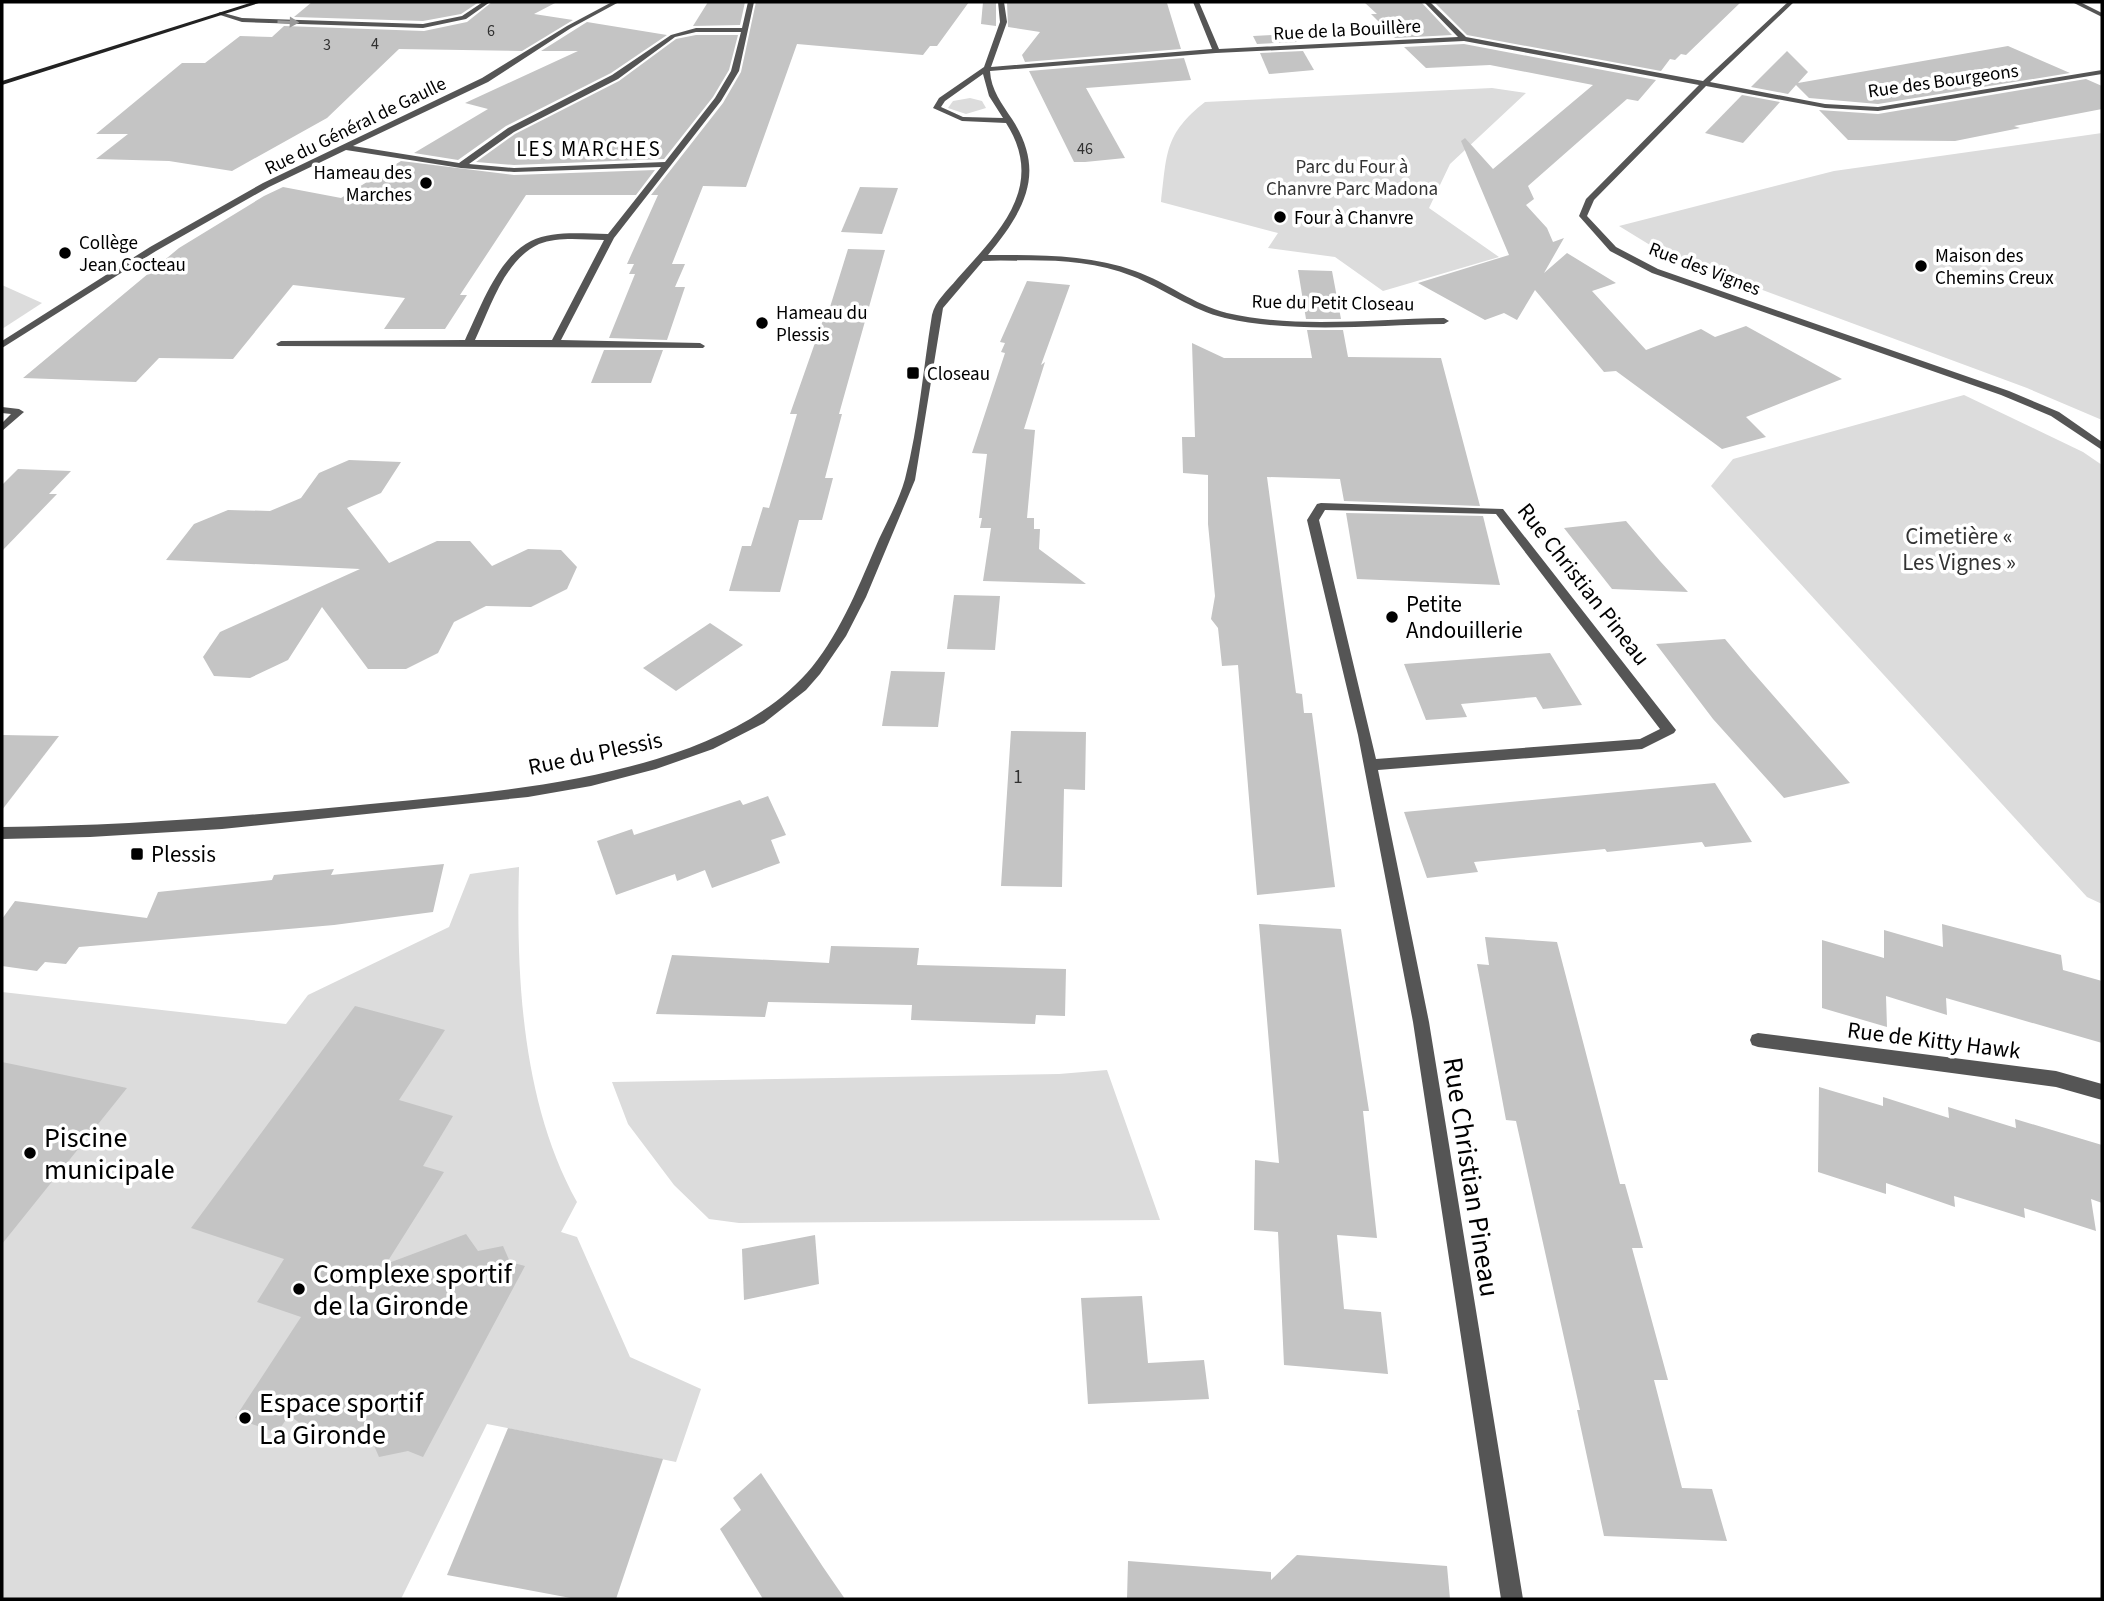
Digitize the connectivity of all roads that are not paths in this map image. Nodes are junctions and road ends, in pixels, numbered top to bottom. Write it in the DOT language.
graph roads {
  1 [pos="259,2"];
  2 [pos="487,2"];
  3 [pos="616,2"];
  4 [pos="751,2"];
  5 [pos="1001,2"];
  6 [pos="1196,2"];
  7 [pos="1427,2"];
  8 [pos="1791,2"];
  9 [pos="2075,2"];
  10 [pos="220,14"];
  11 [pos="2102,15"];
  12 [pos="744,30"];
  13 [pos="1464,39"];
  14 [pos="1216,51"];
  15 [pos="986,69"];
  16 [pos="2102,72"];
  17 [pos="1707,81"];
  18 [pos="2,83"];
  19 [pos="1009,121"];
  20 [pos="342,147"];
  21 [pos="665,164"];
  22 [pos="461,166"];
  23 [pos="610,237"];
  24 [pos="981,258"];
  25 [pos="1444,321"];
  26 [pos="469,343"];
  27 [pos="555,343"];
  28 [pos="281,344"];
  29 [pos="2,345"];
  30 [pos="700,346"];
  31 [pos="2,410"];
  32 [pos="2,428"];
  33 [pos="2102,447"];
  34 [pos="1370,765"];
  35 [pos="2,833"];
  36 [pos="1758,1040"];
  37 [pos="2102,1092"];
  38 [pos="1512,1599"];
  1 -- 10 [label="main road"];
  10 -- 2 [label="street, one-way"];
  3 -- 20 [label="street, Rue du Général de Gaulle"];
  4 -- 12 [label="street"];
  5 -- 15 [label="street"];
  6 -- 14 [label="street"];
  7 -- 13 [label="street"];
  8 -- 17 [label="street, Rue des Vignes"];
  9 -- 11 [label="street"];
  10 -- 18 [label="main road"];
  12 -- 21 [label="street"];
  12 -- 22 [label="street"];
  13 -- 14 [label="street, Rue de la Bouillère"];
  13 -- 17 [label="street, Rue de la Bouillère"];
  14 -- 15 [label="street, Rue de la Bouillère"];
  15 -- 19 [label="street, Rue du Plessis"];
  15 -- 19 [label="street"];
  16 -- 17 [label="street, Rue des Bourgeons"];
  17 -- 33 [label="street, Rue des Vignes"];
  19 -- 24 [label="street, Rue du Plessis"];
  20 -- 22 [label="street"];
  20 -- 29 [label="street, Rue du Général de Gaulle"];
  21 -- 22 [label="street"];
  21 -- 23 [label="street"];
  23 -- 26 [label="street"];
  23 -- 27 [label="street"];
  24 -- 25 [label="street, Rue du Petit Closeau"];
  24 -- 35 [label="street, Rue du Plessis"];
  26 -- 27 [label="street"];
  26 -- 28 [label="street"];
  27 -- 30 [label="street"];
  31 -- 32 [label="street"];
  34 -- 34 [label="street, Rue Christian Pineau"];
  34 -- 38 [label="street, Rue Christian Pineau"];
  36 -- 37 [label="street, Rue de Kitty Hawk"];
}
